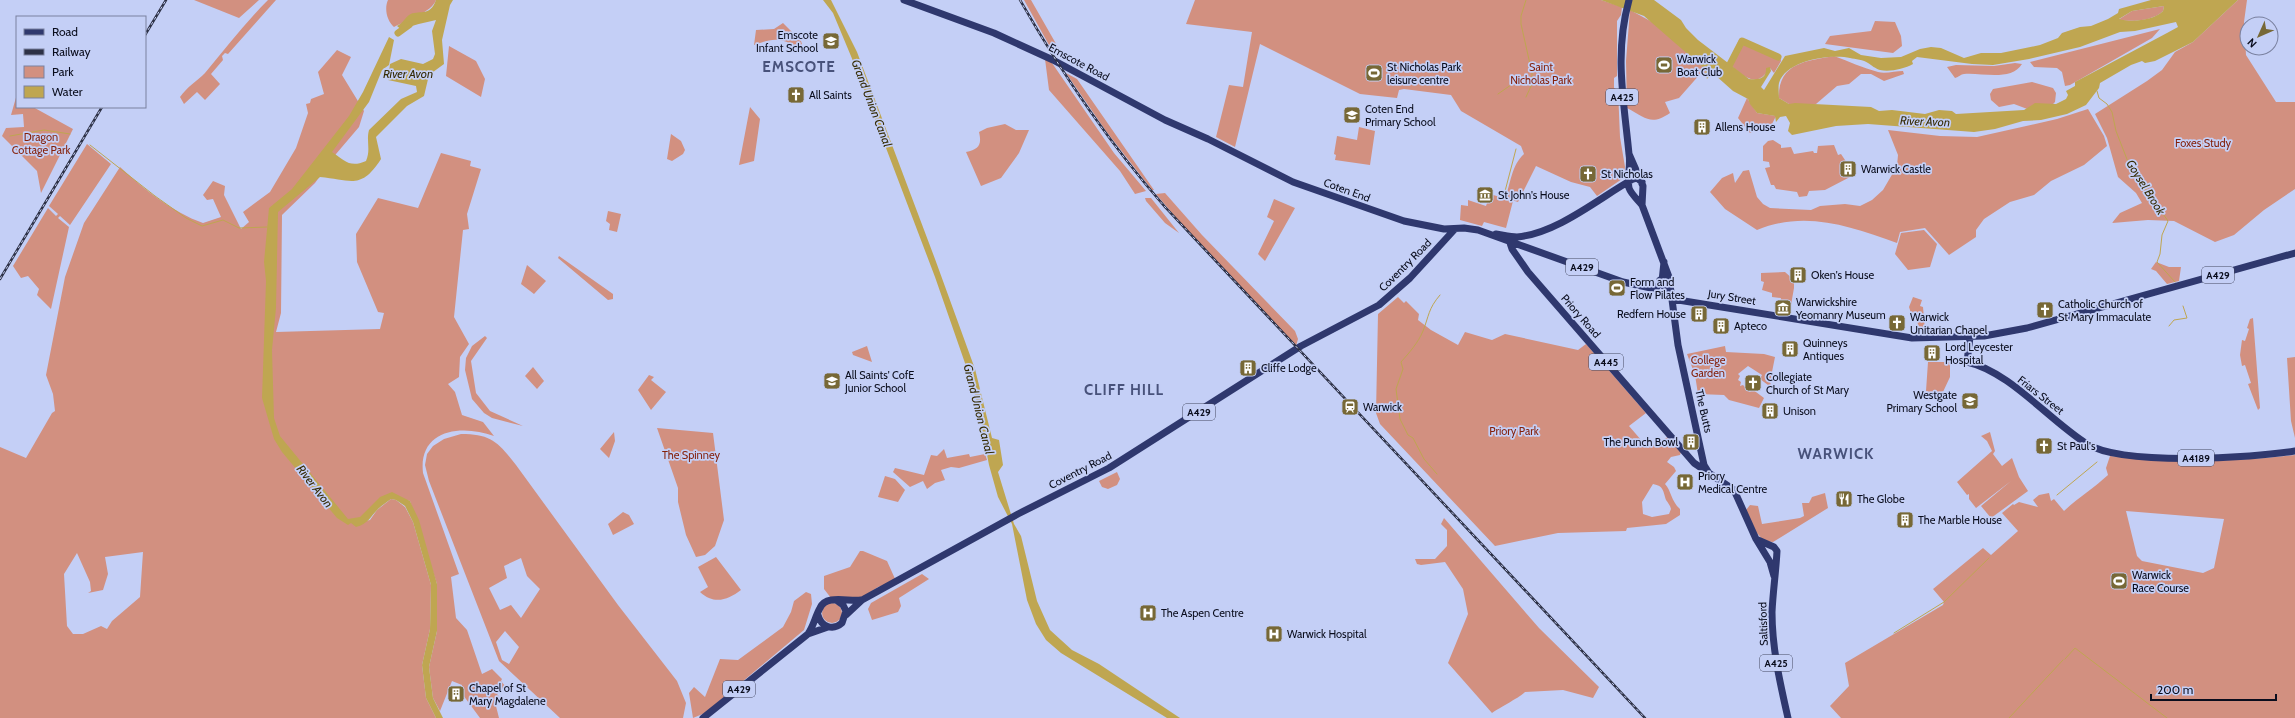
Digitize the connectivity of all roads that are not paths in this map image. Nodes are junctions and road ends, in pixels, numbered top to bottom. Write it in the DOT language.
graph roads {
  1 [pos="904,0"];
  2 [pos="1629,0"];
  3 [pos="1239,154"];
  4 [pos="1630,154"];
  5 [pos="1629,181"];
  6 [pos="1642,183"];
  7 [pos="1642,205"];
  8 [pos="1454,230"];
  9 [pos="1514,239"];
  10 [pos="1658,246"];
  11 [pos="2295,253"];
  12 [pos="1664,262"];
  13 [pos="1660,284"];
  14 [pos="1672,298"];
  15 [pos="1970,336"];
  16 [pos="2295,451"];
  17 [pos="1689,457"];
  18 [pos="1703,458"];
  19 [pos="1709,473"];
  20 [pos="1756,538"];
  21 [pos="1770,546"];
  22 [pos="1777,554"];
  23 [pos="1766,556"];
  24 [pos="1774,576"];
  25 [pos="836,600"];
  26 [pos="862,600"];
  27 [pos="818,615"];
  28 [pos="846,615"];
  29 [pos="828,627"];
  30 [pos="808,634"];
  31 [pos="703,718"];
  32 [pos="1788,718"];
  1 -- 3 [label="main road, Emscote Road"];
  2 -- 4 [label="main road, A425"];
  3 -- 8 [label="main road, Coten End"];
  4 -- 5 [label="main road, A425"];
  4 -- 6 [label="main road, A425"];
  5 -- 6 [label="main road"];
  5 -- 7 [label="main road"];
  5 -- 9 [label="main road, A429"];
  6 -- 7 [label="main road"];
  7 -- 10 [label="main road, The Butts"];
  8 -- 9 [label="main road, A429"];
  8 -- 26 [label="main road, Coventry Road / A429"];
  9 -- 13 [label="main road, A429"];
  9 -- 17 [label="main road, Priory Road / A445"];
  10 -- 12 [label="main road, The Butts"];
  10 -- 13 [label="main road"];
  11 -- 15 [label="main road, A429"];
  12 -- 13 [label="main road"];
  12 -- 14 [label="main road, The Butts"];
  13 -- 14 [label="main road"];
  14 -- 15 [label="main road, Jury Street / A429"];
  14 -- 18 [label="main road, The Butts"];
  15 -- 16 [label="main road, Friars Street / A4189"];
  17 -- 18 [label="main road"];
  17 -- 19 [label="main road, A445"];
  18 -- 19 [label="main road, The Butts"];
  19 -- 20 [label="main road, A425"];
  20 -- 21 [label="main road"];
  20 -- 23 [label="main road, A425"];
  21 -- 22 [label="main road"];
  21 -- 23 [label="main road"];
  22 -- 23 [label="main road"];
  22 -- 24 [label="main road, A425"];
  23 -- 24 [label="main road, A425"];
  24 -- 32 [label="main road, Saltisford / A425"];
  25 -- 26 [label="main road, Coventry Road"];
  25 -- 27 [label="main road, Coventry Road"];
  25 -- 28 [label="main road"];
  26 -- 28 [label="main road, Coventry Road"];
  27 -- 29 [label="main road"];
  27 -- 30 [label="main road, Coventry Road"];
  28 -- 29 [label="main road, Coventry Road"];
  29 -- 30 [label="main road, Coventry Road"];
  30 -- 31 [label="main road, Coventry Road / A429"];
}
